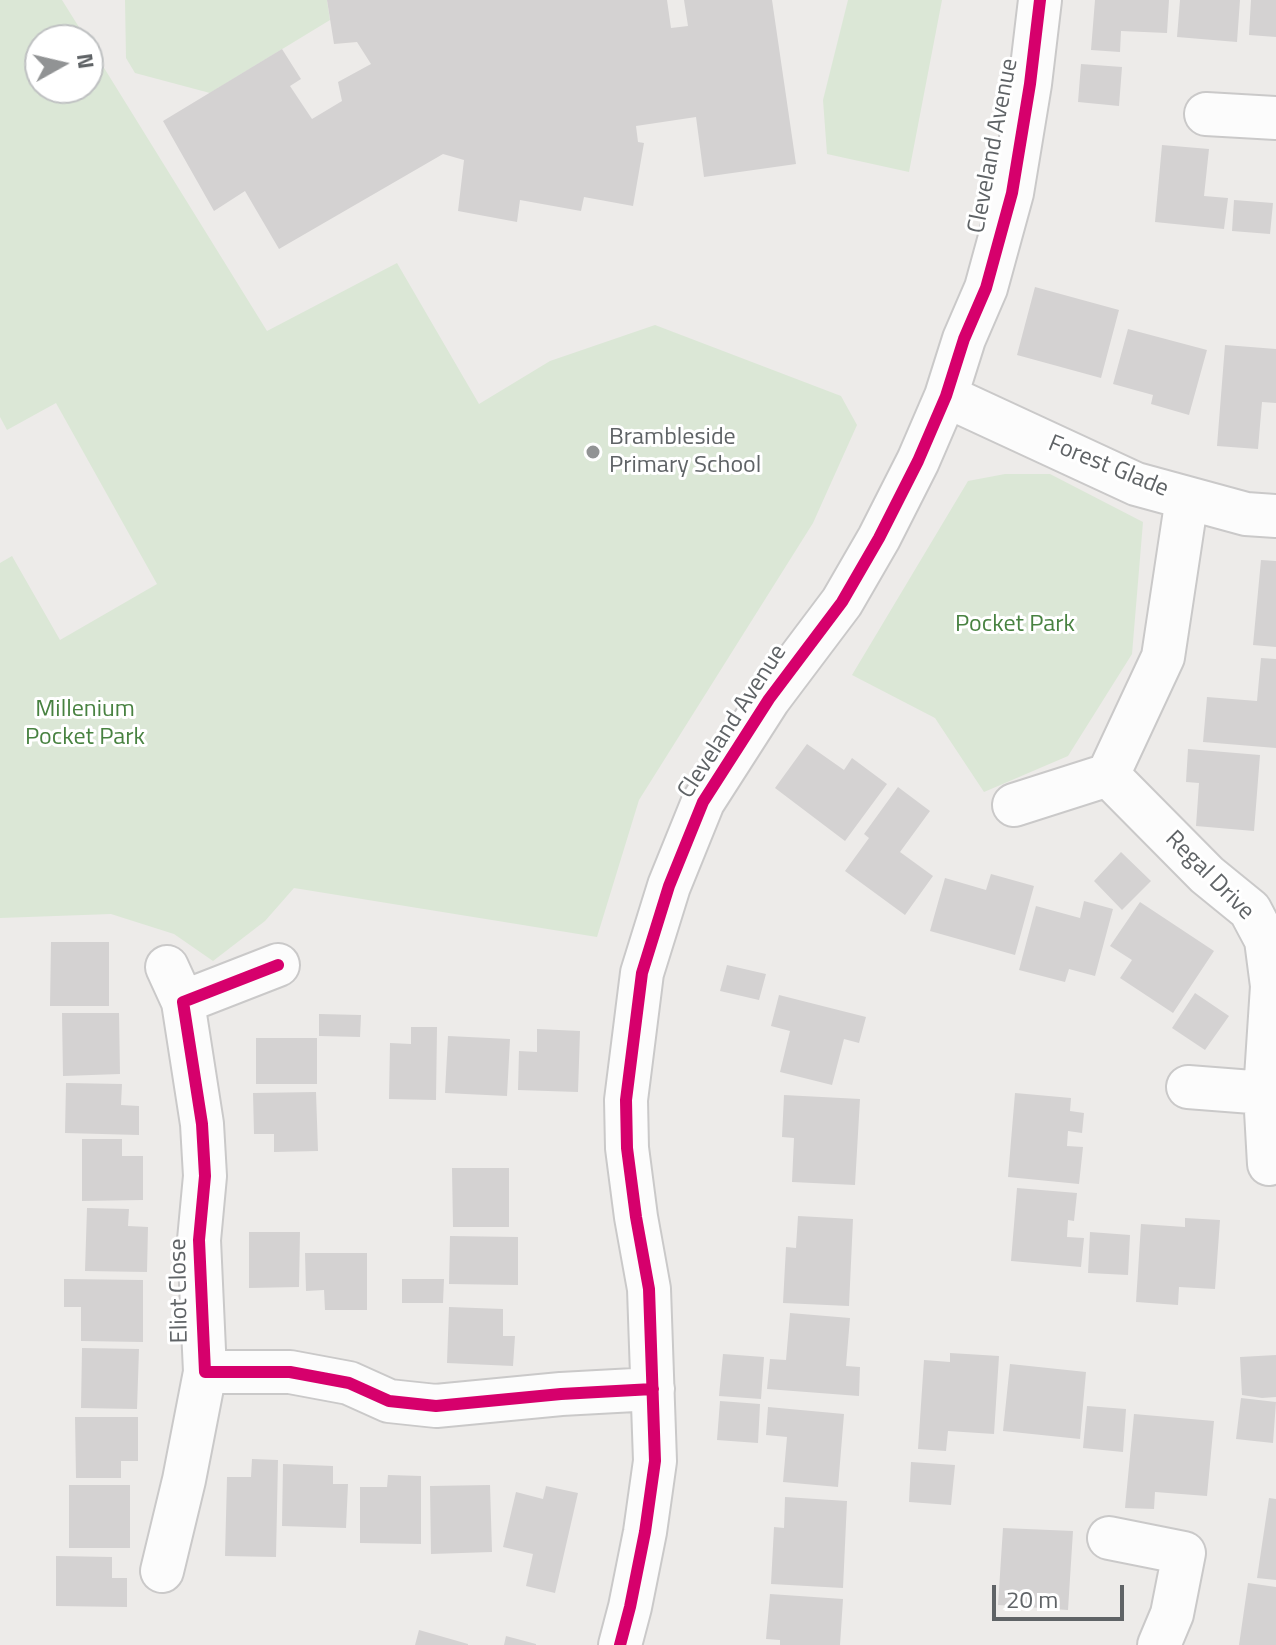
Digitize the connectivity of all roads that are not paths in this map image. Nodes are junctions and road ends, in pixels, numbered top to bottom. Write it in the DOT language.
graph roads {
  1 [pos="1040,0"];
  2 [pos="1206,114"];
  3 [pos="1276,118"];
  4 [pos="946,396"];
  5 [pos="1187,498"];
  6 [pos="1276,516"];
  7 [pos="1108,775"];
  8 [pos="1014,805"];
  9 [pos="278,965"];
  10 [pos="1188,1087"];
  11 [pos="1265,1093"];
  12 [pos="1269,1164"];
  13 [pos="205,1372"];
  14 [pos="653,1389"];
  15 [pos="1109,1538"];
  16 [pos="162,1571"];
  17 [pos="620,1645"];
  18 [pos="1159,1645"];
  1 -- 4 [label="street, Cleveland Avenue"];
  2 -- 3 [label="street"];
  4 -- 5 [label="street, Forest Glade"];
  4 -- 14 [label="street, Cleveland Avenue"];
  5 -- 6 [label="street, Forest Glade"];
  5 -- 7 [label="street"];
  7 -- 8 [label="street"];
  7 -- 11 [label="street, Regal Drive"];
  9 -- 13 [label="street, Eliot Close"];
  10 -- 11 [label="street"];
  11 -- 12 [label="street, Regal Drive"];
  13 -- 14 [label="street, Eliot Close"];
  13 -- 16 [label="street, Eliot Close"];
  14 -- 17 [label="street, Cleveland Avenue"];
  15 -- 18 [label="street"];
}
